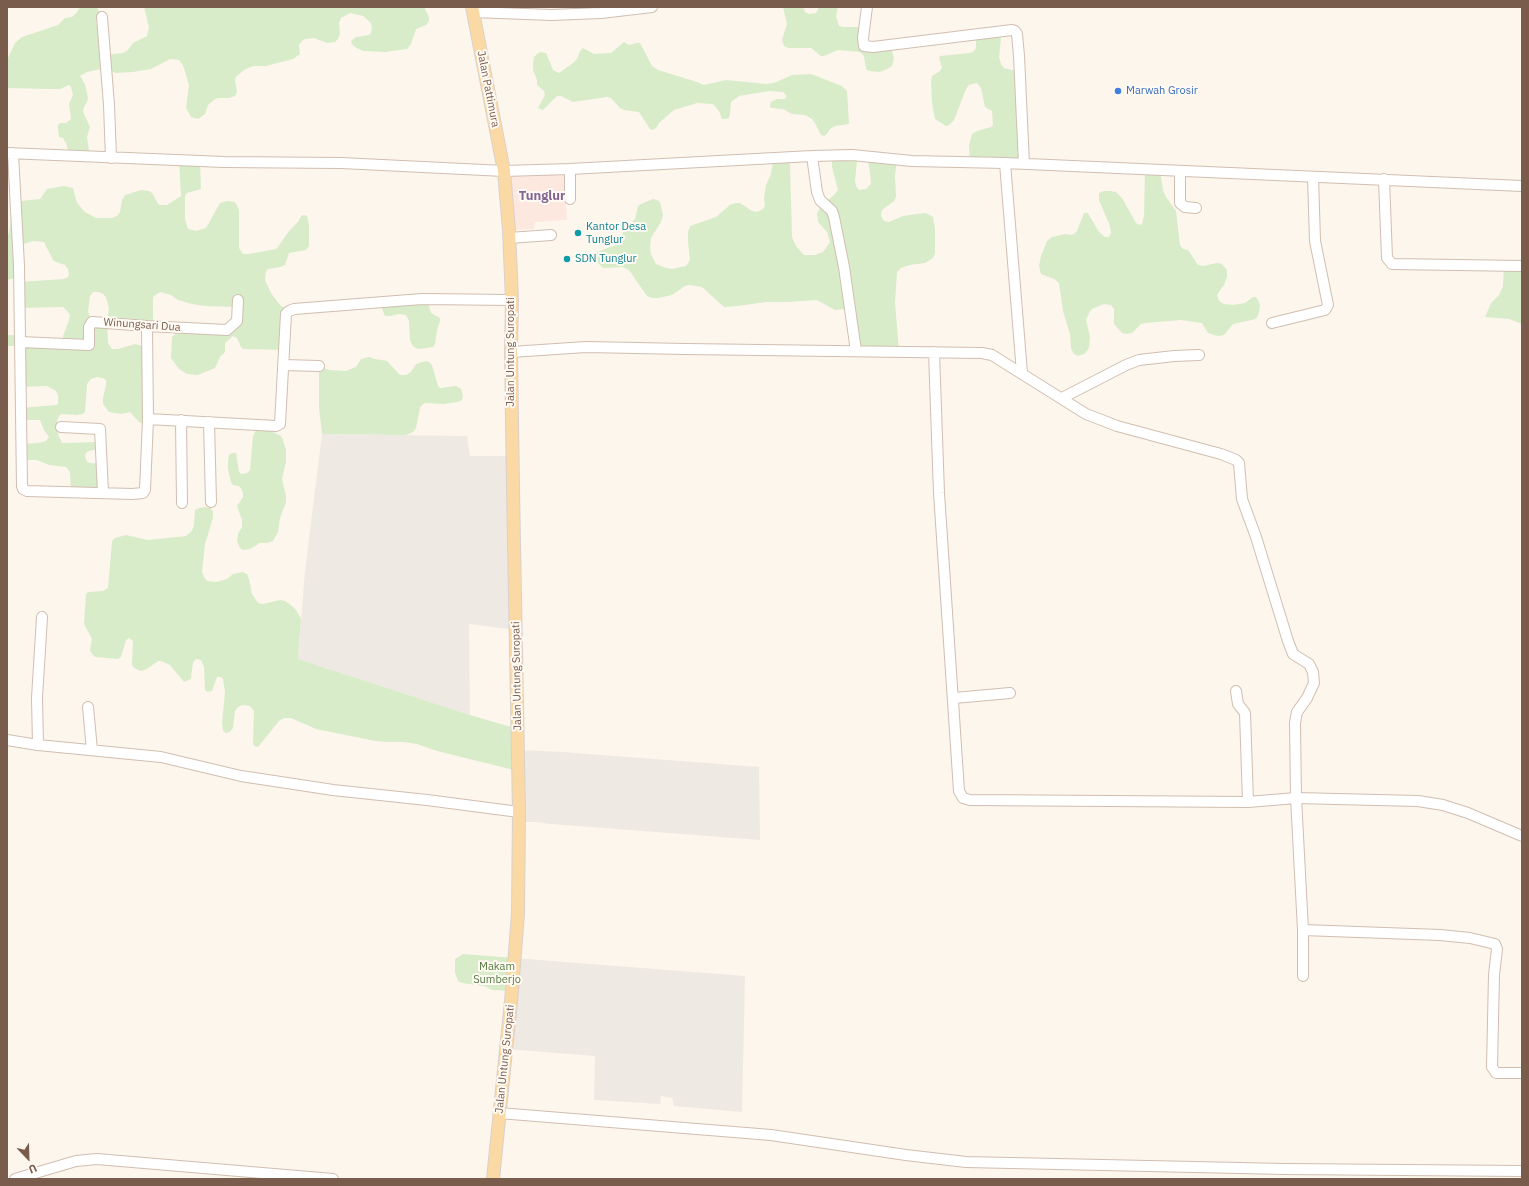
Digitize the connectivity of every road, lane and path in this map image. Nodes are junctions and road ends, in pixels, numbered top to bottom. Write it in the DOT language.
graph roads {
  1 [pos="652,7"];
  2 [pos="867,7"];
  3 [pos="473,10"];
  4 [pos="102,17"];
  5 [pos="10,153"];
  6 [pos="812,156"];
  7 [pos="111,158"];
  8 [pos="1005,163"];
  9 [pos="1024,164"];
  10 [pos="570,169"];
  11 [pos="504,171"];
  12 [pos="1180,171"];
  13 [pos="1313,177"];
  14 [pos="1384,179"];
  15 [pos="1522,186"];
  16 [pos="570,199"];
  17 [pos="1196,208"];
  18 [pos="551,235"];
  19 [pos="509,238"];
  20 [pos="1522,266"];
  21 [pos="238,300"];
  22 [pos="512,300"];
  23 [pos="1272,323"];
  24 [pos="147,326"];
  25 [pos="20,342"];
  26 [pos="856,351"];
  27 [pos="511,352"];
  28 [pos="934,352"];
  29 [pos="1198,355"];
  30 [pos="284,365"];
  31 [pos="319,366"];
  32 [pos="1022,373"];
  33 [pos="1062,398"];
  34 [pos="148,419"];
  35 [pos="181,420"];
  36 [pos="209,422"];
  37 [pos="61,427"];
  38 [pos="103,493"];
  39 [pos="211,502"];
  40 [pos="182,503"];
  41 [pos="42,617"];
  42 [pos="1236,690"];
  43 [pos="1010,693"];
  44 [pos="954,698"];
  45 [pos="88,707"];
  46 [pos="7,740"];
  47 [pos="38,745"];
  48 [pos="92,750"];
  49 [pos="1296,798"];
  50 [pos="1248,802"];
  51 [pos="519,812"];
  52 [pos="1522,836"];
  53 [pos="1303,930"];
  54 [pos="1303,976"];
  55 [pos="1522,1073"];
  56 [pos="499,1113"];
  57 [pos="1516,1174"];
  58 [pos="15,1179"];
  59 [pos="334,1179"];
  60 [pos="493,1179"];
  1 -- 3 [label="street"];
  2 -- 9 [label="street"];
  3 -- 11 [label="main road, Jalan Pattimura"];
  4 -- 7 [label="street"];
  5 -- 7 [label="street"];
  5 -- 25 [label="street"];
  6 -- 8 [label="street"];
  6 -- 10 [label="street"];
  6 -- 26 [label="street"];
  7 -- 11 [label="street"];
  8 -- 9 [label="street"];
  8 -- 32 [label="street"];
  9 -- 12 [label="street"];
  10 -- 11 [label="street"];
  10 -- 16 [label="street"];
  11 -- 19 [label="main road, Jalan Untung Suropati"];
  12 -- 13 [label="street"];
  12 -- 17 [label="street"];
  13 -- 14 [label="street"];
  13 -- 23 [label="street"];
  14 -- 15 [label="street"];
  14 -- 20 [label="street"];
  18 -- 19 [label="street"];
  19 -- 22 [label="main road, Jalan Untung Suropati"];
  21 -- 24 [label="street, Winungsari Dua"];
  22 -- 27 [label="main road, Jalan Untung Suropati"];
  22 -- 30 [label="street"];
  24 -- 25 [label="street, Winungsari Dua"];
  24 -- 34 [label="street"];
  25 -- 38 [label="street"];
  26 -- 27 [label="street"];
  26 -- 28 [label="street"];
  27 -- 51 [label="main road, Jalan Untung Suropati"];
  28 -- 32 [label="street"];
  28 -- 44 [label="street"];
  29 -- 33 [label="street"];
  30 -- 31 [label="street"];
  30 -- 36 [label="street"];
  32 -- 33 [label="street"];
  33 -- 49 [label="street"];
  34 -- 35 [label="street"];
  34 -- 38 [label="street"];
  35 -- 36 [label="street"];
  35 -- 40 [label="street"];
  36 -- 39 [label="street"];
  37 -- 38 [label="street"];
  41 -- 47 [label="street"];
  42 -- 50 [label="street"];
  43 -- 44 [label="street"];
  44 -- 50 [label="street"];
  45 -- 48 [label="street"];
  46 -- 47 [label="street"];
  47 -- 48 [label="street"];
  48 -- 51 [label="street"];
  49 -- 50 [label="street"];
  49 -- 52 [label="street"];
  49 -- 53 [label="street"];
  51 -- 56 [label="main road, Jalan Untung Suropati"];
  53 -- 54 [label="street"];
  53 -- 55 [label="street"];
  56 -- 57 [label="street"];
  56 -- 60 [label="main road, Jalan Untung Suropati"];
  58 -- 59 [label="street"];
}
